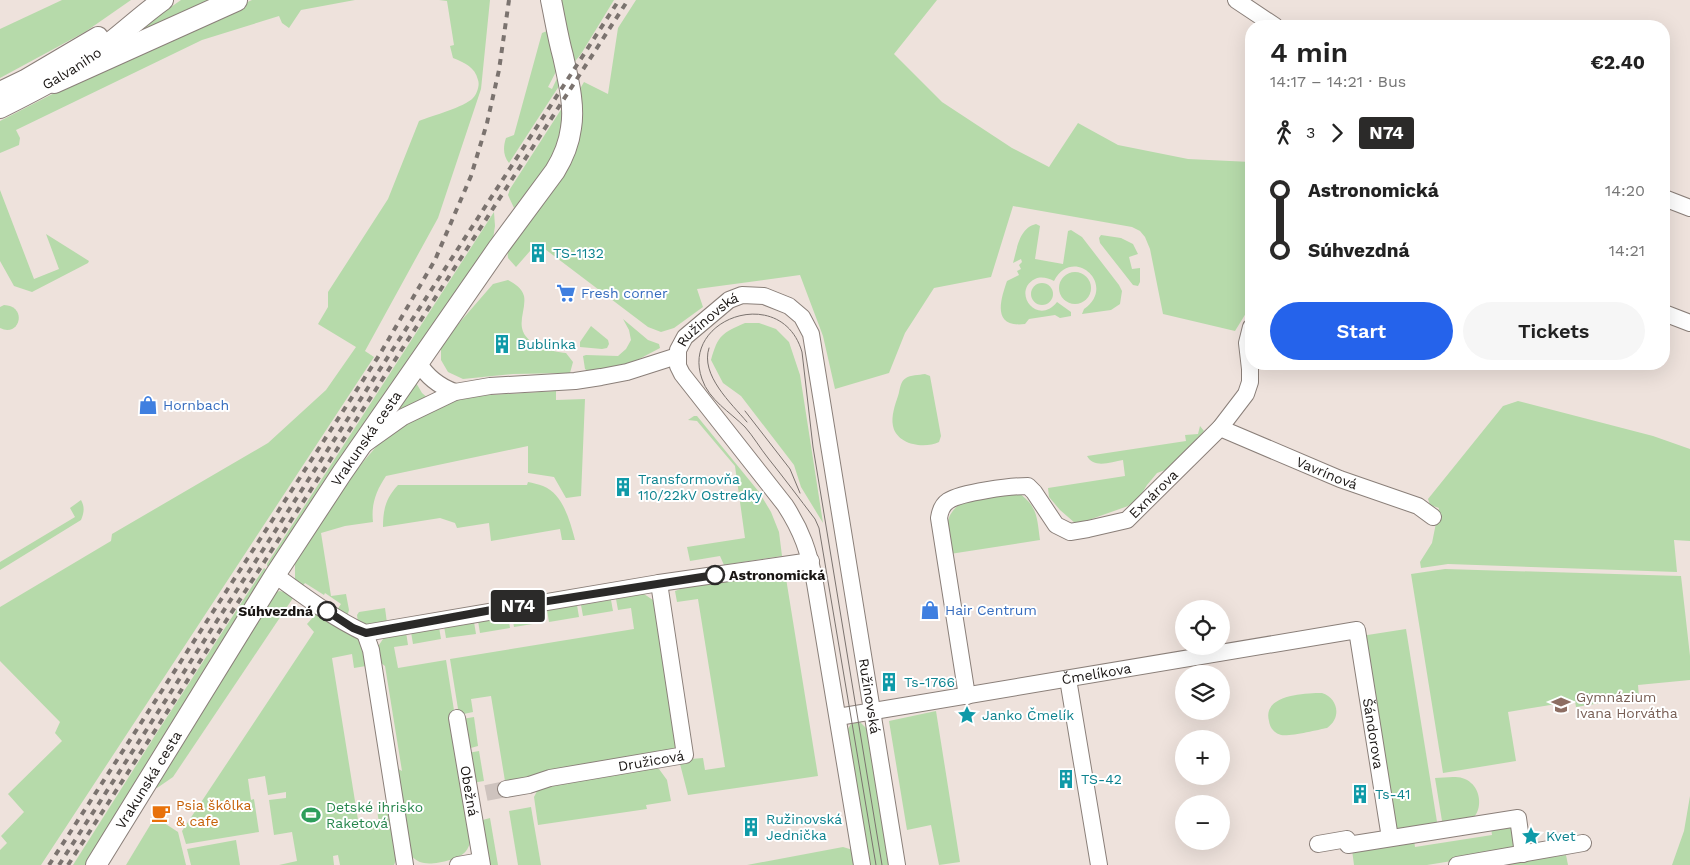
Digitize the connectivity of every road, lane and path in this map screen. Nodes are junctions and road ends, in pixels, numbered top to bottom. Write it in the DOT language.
graph roads {
  1 [pos="163,0"];
  2 [pos="236,0"];
  3 [pos="551,0"];
  4 [pos="1236,0"];
  5 [pos="138,18"];
  6 [pos="1266,20"];
  7 [pos="54,82"];
  8 [pos="0,92"];
  9 [pos="0,108"];
  10 [pos="1670,200"];
  11 [pos="1690,208"];
  12 [pos="1670,315"];
  13 [pos="1690,323"];
  14 [pos="677,356"];
  15 [pos="418,362"];
  16 [pos="1250,370"];
  17 [pos="455,392"];
  18 [pos="1220,428"];
  19 [pos="360,447"];
  20 [pos="1433,517"];
  21 [pos="811,561"];
  22 [pos="275,575"];
  23 [pos="659,583"];
  24 [pos="1357,630"];
  25 [pos="366,633"];
  26 [pos="1068,679"];
  27 [pos="967,696"];
  28 [pos="872,712"];
  29 [pos="838,717"];
  30 [pos="457,718"];
  31 [pos="506,789"];
  32 [pos="1390,838"];
  33 [pos="1318,844"];
  34 [pos="1583,844"];
  35 [pos="1523,854"];
  36 [pos="481,863"];
  37 [pos="96,865"];
  38 [pos="405,865"];
  39 [pos="458,865"];
  40 [pos="862,865"];
  41 [pos="897,865"];
  42 [pos="1099,865"];
  43 [pos="1456,865"];
  1 -- 5 [label="main road, Galvaniho"];
  2 -- 7 [label="highway"];
  3 -- 15 [label="main road, Vrakunská cesta"];
  4 -- 6 [label="street"];
  5 -- 7 [label="main road, Galvaniho"];
  5 -- 8 [label="main road, Galvaniho"];
  7 -- 9 [label="main road, Galvaniho"];
  10 -- 11 [label="street"];
  12 -- 13 [label="street"];
  14 -- 17 [label="street"];
  14 -- 21 [label="street, Ružinovská"];
  14 -- 28 [label="street, Ružinovská"];
  15 -- 17 [label="street"];
  15 -- 19 [label="main road, Vrakunská cesta"];
  16 -- 18 [label="street"];
  17 -- 19 [label="street"];
  18 -- 20 [label="street, Vavrínová"];
  18 -- 27 [label="street, Exnárova"];
  19 -- 22 [label="main road, Vrakunská cesta"];
  21 -- 23 [label="street"];
  21 -- 29 [label="street, Ružinovská"];
  22 -- 25 [label="street"];
  22 -- 37 [label="main road, Vrakunská cesta"];
  23 -- 25 [label="street"];
  23 -- 31 [label="street, Družicová"];
  24 -- 26 [label="street, Čmelíkova"];
  24 -- 32 [label="street, Šándorova"];
  25 -- 38 [label="street"];
  26 -- 27 [label="street, Čmelíkova"];
  26 -- 42 [label="street"];
  27 -- 28 [label="street, Čmelíkova"];
  28 -- 29 [label="street, Čmelíkova"];
  28 -- 41 [label="street, Ružinovská"];
  29 -- 40 [label="street, Ružinovská"];
  30 -- 36 [label="street, Obežná"];
  32 -- 33 [label="street"];
  32 -- 35 [label="street"];
  34 -- 35 [label="street"];
  35 -- 43 [label="street"];
  36 -- 39 [label="street"];
}
